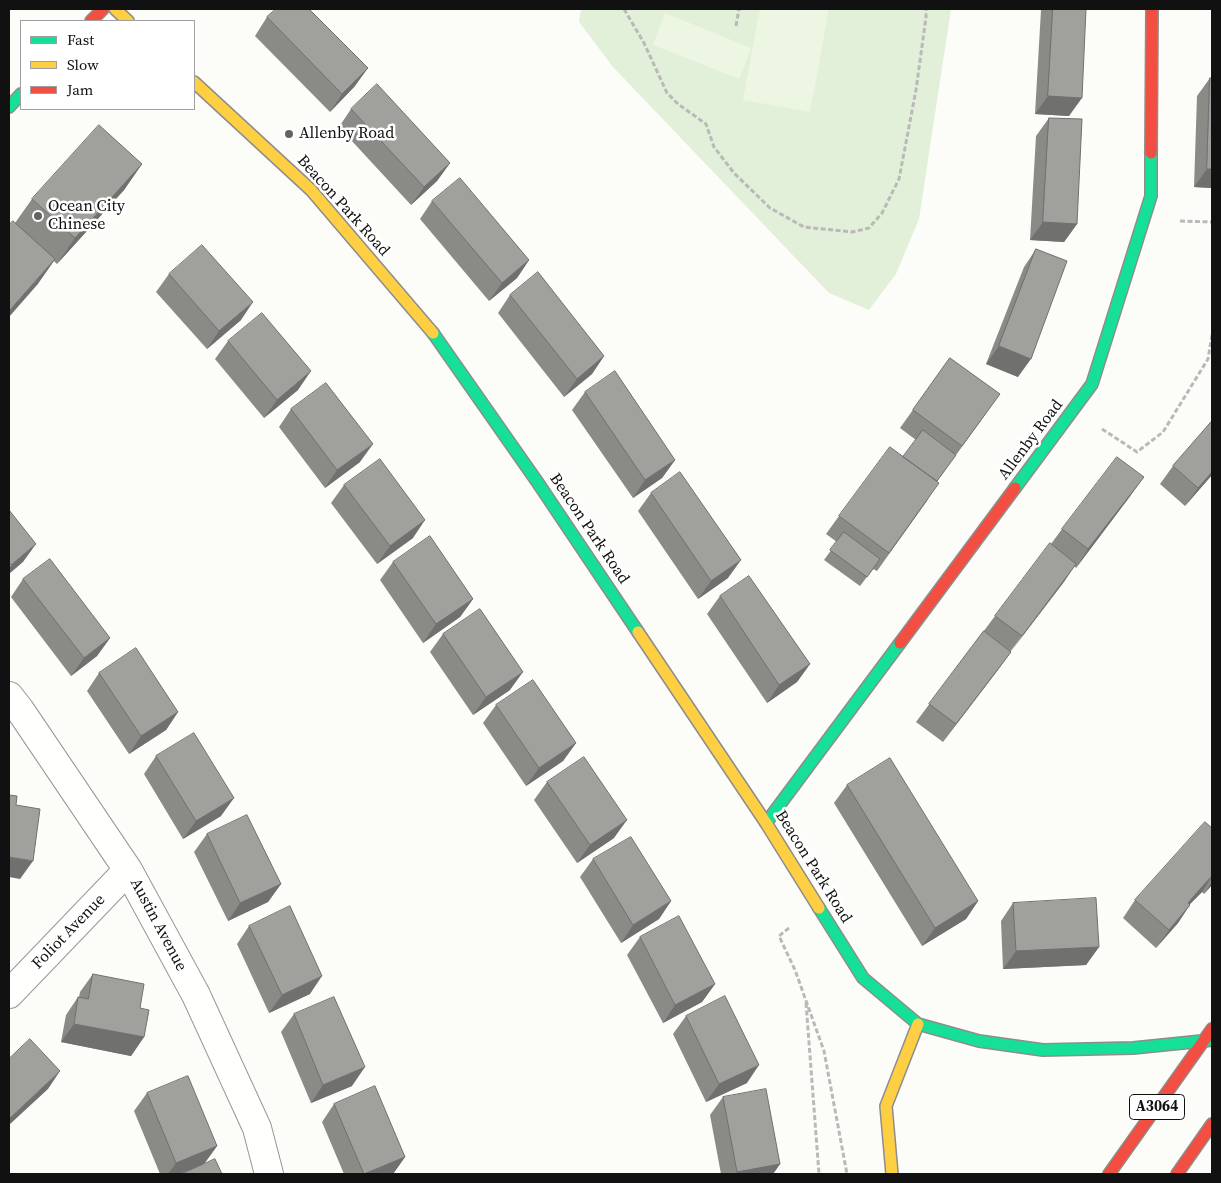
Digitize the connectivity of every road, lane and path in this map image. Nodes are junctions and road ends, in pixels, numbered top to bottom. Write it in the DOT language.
graph roads {
  1 [pos="104,9"];
  2 [pos="115,9"];
  3 [pos="624,9"];
  4 [pos="739,9"];
  5 [pos="926,9"];
  6 [pos="1152,9"];
  7 [pos="92,20"];
  8 [pos="127,20"];
  9 [pos="736,26"];
  10 [pos="195,83"];
  11 [pos="20,95"];
  12 [pos="9,107"];
  13 [pos="1184,221"];
  14 [pos="1212,222"];
  15 [pos="1212,335"];
  16 [pos="1073,411"];
  17 [pos="9,696"];
  18 [pos="766,823"];
  19 [pos="128,870"];
  20 [pos="818,905"];
  21 [pos="9,994"];
  22 [pos="805,997"];
  23 [pos="918,1024"];
  24 [pos="1212,1028"];
  25 [pos="1208,1040"];
  26 [pos="1212,1124"];
  27 [pos="270,1174"];
  28 [pos="819,1174"];
  29 [pos="847,1174"];
  30 [pos="892,1174"];
  31 [pos="1109,1174"];
  32 [pos="1177,1174"];
  1 -- 7 [label="street"];
  2 -- 8 [label="street"];
  3 -- 5 [label="path"];
  4 -- 9 [label="path"];
  6 -- 16 [label="street, Allenby Road"];
  10 -- 18 [label="street, Beacon Park Road"];
  11 -- 12 [label="street"];
  13 -- 14 [label="path"];
  15 -- 16 [label="path"];
  16 -- 18 [label="street, Allenby Road"];
  17 -- 19 [label="street, Austin Avenue"];
  18 -- 20 [label="street, Beacon Park Road"];
  19 -- 21 [label="street, Foliot Avenue"];
  19 -- 27 [label="street, Austin Avenue"];
  20 -- 22 [label="path"];
  20 -- 23 [label="street, Beacon Park Road"];
  22 -- 28 [label="path"];
  22 -- 29 [label="path"];
  23 -- 25 [label="street, Beacon Park Road"];
  23 -- 30 [label="street"];
  24 -- 25 [label="street, A3064"];
  25 -- 31 [label="street, A3064"];
  26 -- 32 [label="street"];
}
